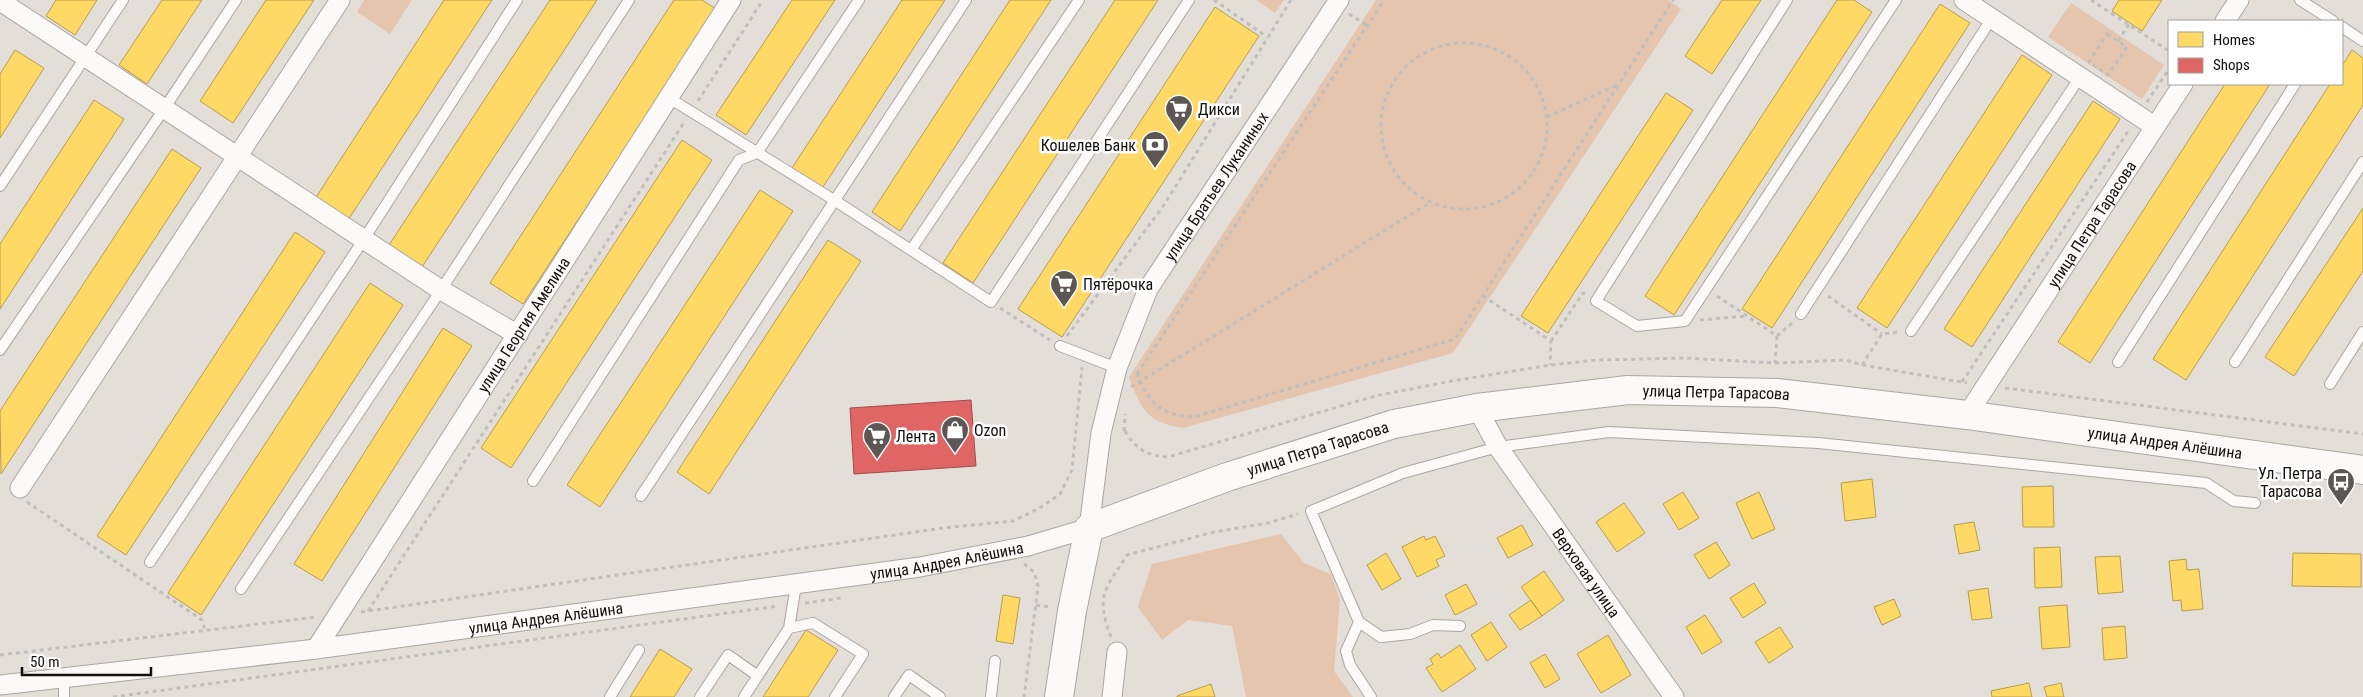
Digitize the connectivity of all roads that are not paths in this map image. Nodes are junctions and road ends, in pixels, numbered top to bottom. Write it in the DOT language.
graph roads {
  1 [pos="123,0"];
  2 [pos="236,0"];
  3 [pos="340,0"];
  4 [pos="517,0"];
  5 [pos="629,0"];
  6 [pos="731,0"];
  7 [pos="859,0"];
  8 [pos="966,0"];
  9 [pos="1079,0"];
  10 [pos="1190,0"];
  11 [pos="1339,0"];
  12 [pos="1787,0"];
  13 [pos="1896,0"];
  14 [pos="1964,0"];
  15 [pos="2239,0"];
  16 [pos="2300,0"];
  17 [pos="0,1"];
  18 [pos="1992,18"];
  19 [pos="2226,20"];
  20 [pos="2331,20"];
  21 [pos="2343,28"];
  22 [pos="2363,41"];
  23 [pos="85,58"];
  24 [pos="2080,77"];
  25 [pos="2182,85"];
  26 [pos="2294,85"];
  27 [pos="669,98"];
  28 [pos="164,110"];
  29 [pos="2154,126"];
  30 [pos="757,153"];
  31 [pos="236,157"];
  32 [pos="2363,162"];
  33 [pos="0,186"];
  34 [pos="834,200"];
  35 [pos="364,239"];
  36 [pos="911,250"];
  37 [pos="441,290"];
  38 [pos="1801,314"];
  39 [pos="1911,331"];
  40 [pos="2363,332"];
  41 [pos="518,335"];
  42 [pos="1060,346"];
  43 [pos="0,350"];
  44 [pos="2118,362"];
  45 [pos="2234,362"];
  46 [pos="1117,368"];
  47 [pos="2330,384"];
  48 [pos="1477,408"];
  49 [pos="1967,415"];
  50 [pos="1498,447"];
  51 [pos="2363,470"];
  52 [pos="533,481"];
  53 [pos="21,493"];
  54 [pos="641,496"];
  55 [pos="2254,503"];
  56 [pos="1089,528"];
  57 [pos="150,562"];
  58 [pos="796,584"];
  59 [pos="241,589"];
  60 [pos="1359,622"];
  61 [pos="1460,626"];
  62 [pos="790,628"];
  63 [pos="316,648"];
  64 [pos="639,650"];
  65 [pos="1117,652"];
  66 [pos="996,661"];
  67 [pos="758,676"];
  68 [pos="64,677"];
  69 [pos="0,685"];
  70 [pos="64,697"];
  71 [pos="610,697"];
  72 [pos="700,697"];
  73 [pos="744,697"];
  74 [pos="835,697"];
  75 [pos="894,697"];
  76 [pos="940,697"];
  77 [pos="991,697"];
  78 [pos="1059,697"];
  79 [pos="1112,697"];
  80 [pos="1371,697"];
  81 [pos="1674,697"];
  1 -- 23 [label="lane"];
  2 -- 28 [label="lane"];
  3 -- 31 [label="street"];
  4 -- 35 [label="lane"];
  5 -- 37 [label="lane"];
  6 -- 27 [label="street, улица Георгия Амелина"];
  7 -- 30 [label="lane"];
  8 -- 34 [label="lane"];
  9 -- 36 [label="lane"];
  10 -- 36 [label="lane"];
  11 -- 46 [label="street, улица Братьев Луканиных"];
  12 -- 13 [label="lane"];
  14 -- 18 [label="street"];
  15 -- 19 [label="street"];
  16 -- 20 [label="lane"];
  17 -- 23 [label="street"];
  18 -- 24 [label="street"];
  18 -- 38 [label="lane"];
  21 -- 22 [label="lane"];
  23 -- 28 [label="street"];
  23 -- 33 [label="lane"];
  24 -- 29 [label="street"];
  24 -- 39 [label="lane"];
  25 -- 29 [label="street, улица Петра Тарасова"];
  26 -- 44 [label="lane"];
  27 -- 30 [label="lane"];
  27 -- 41 [label="street, улица Георгия Амелина"];
  28 -- 31 [label="street"];
  28 -- 43 [label="lane"];
  29 -- 49 [label="street, улица Петра Тарасова"];
  30 -- 34 [label="lane"];
  30 -- 52 [label="lane"];
  31 -- 35 [label="street"];
  31 -- 53 [label="street"];
  32 -- 45 [label="lane"];
  34 -- 36 [label="lane"];
  34 -- 54 [label="lane"];
  35 -- 37 [label="street"];
  35 -- 57 [label="lane"];
  37 -- 41 [label="street"];
  37 -- 59 [label="lane"];
  40 -- 47 [label="lane"];
  41 -- 63 [label="street, улица Георгия Амелина"];
  42 -- 46 [label="lane"];
  46 -- 56 [label="street, улица Братьев Луканиных"];
  48 -- 49 [label="street, улица Петра Тарасова"];
  48 -- 50 [label="street, Верховая улица"];
  48 -- 56 [label="street, улица Петра Тарасова"];
  49 -- 51 [label="street, улица Андрея Алёшина"];
  50 -- 55 [label="lane"];
  50 -- 60 [label="lane"];
  50 -- 81 [label="street, Верховая улица"];
  56 -- 58 [label="street, улица Андрея Алёшина"];
  56 -- 78 [label="street"];
  58 -- 62 [label="lane"];
  58 -- 63 [label="street, улица Андрея Алёшина"];
  60 -- 61 [label="lane"];
  60 -- 80 [label="lane"];
  62 -- 67 [label="lane"];
  62 -- 74 [label="lane"];
  63 -- 68 [label="street, улица Андрея Алёшина"];
  64 -- 71 [label="lane"];
  65 -- 79 [label="street"];
  66 -- 77 [label="lane"];
  67 -- 72 [label="lane"];
  67 -- 73 [label="lane"];
  68 -- 69 [label="street, улица Андрея Алёшина"];
  68 -- 70 [label="lane"];
  75 -- 76 [label="lane"];
}
